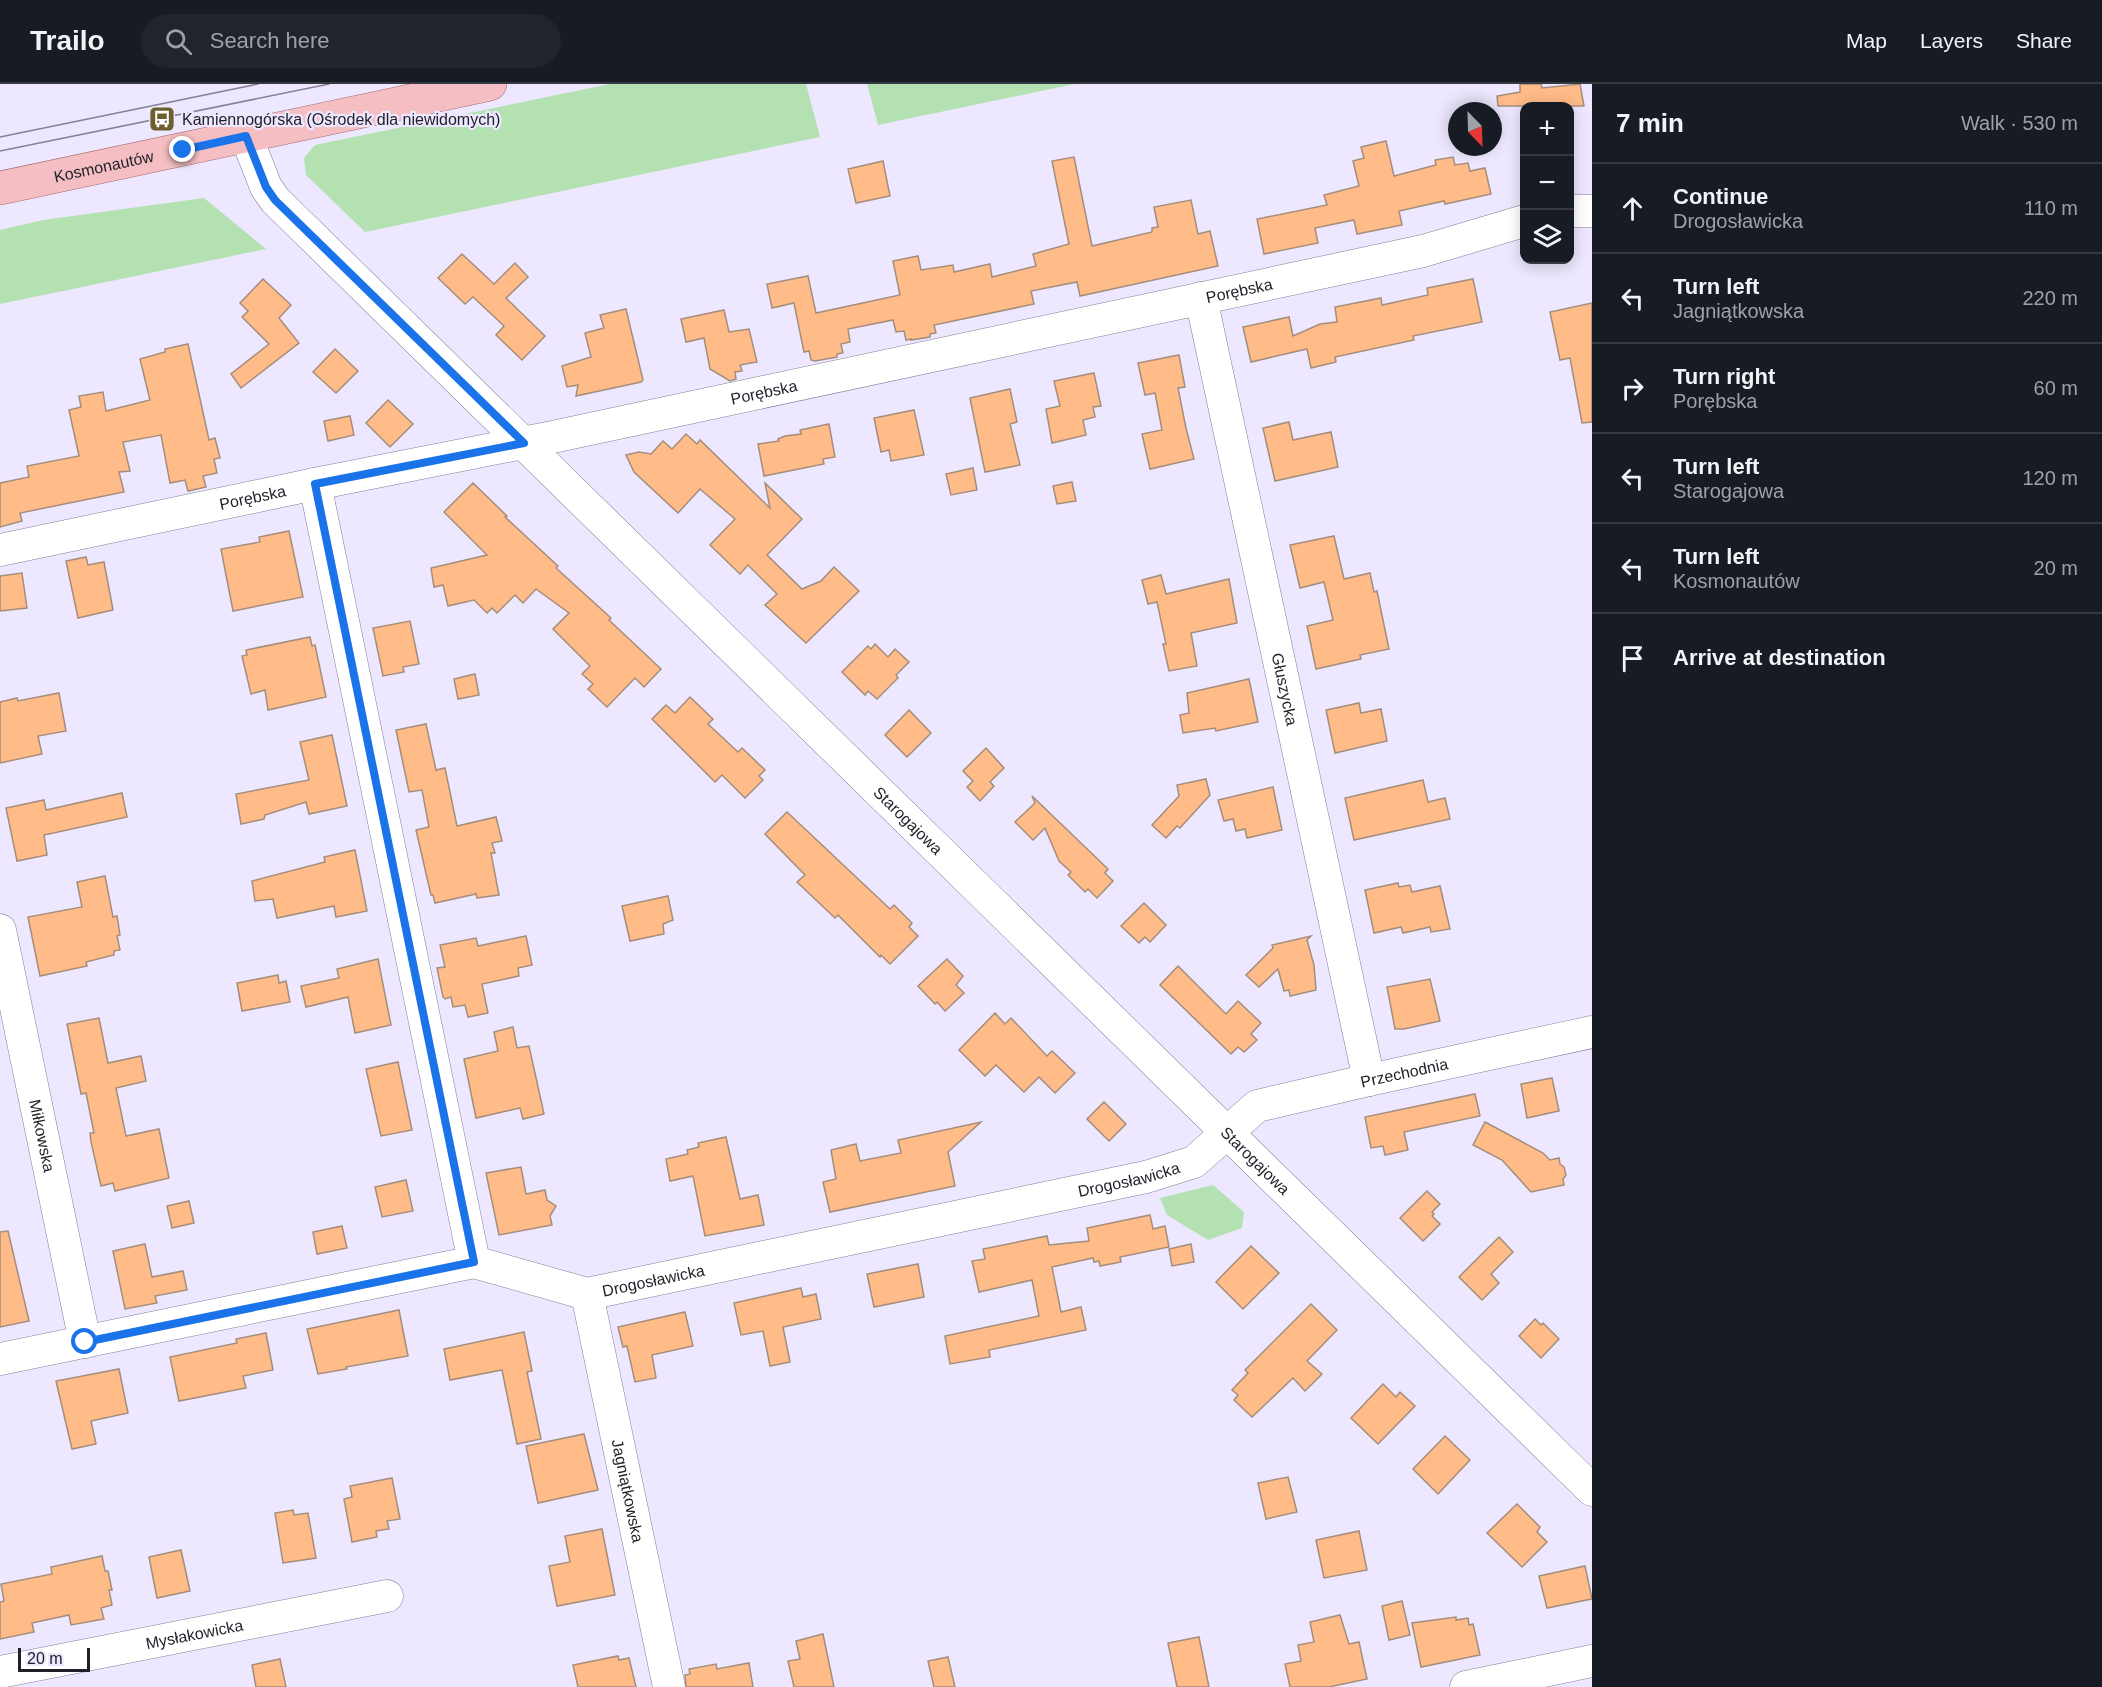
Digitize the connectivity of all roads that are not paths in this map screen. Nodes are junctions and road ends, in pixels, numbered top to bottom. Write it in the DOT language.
graph roads {
  1 [pos="490,84"];
  2 [pos="246,136"];
  3 [pos="0,186"];
  4 [pos="1574,211"];
  5 [pos="1592,211"];
  6 [pos="1520,222"];
  7 [pos="1201,298"];
  8 [pos="524,443"];
  9 [pos="315,484"];
  10 [pos="0,550"];
  11 [pos="0,930"];
  12 [pos="1592,1032"];
  13 [pos="1369,1080"];
  14 [pos="1226,1133"];
  15 [pos="474,1262"];
  16 [pos="587,1294"];
  17 [pos="85,1342"];
  18 [pos="0,1359"];
  19 [pos="1592,1490"];
  20 [pos="387,1596"];
  21 [pos="1592,1661"];
  22 [pos="0,1672"];
  23 [pos="669,1687"];
  24 [pos="1466,1687"];
  1 -- 2 [label="main road, Kosmonautów"];
  2 -- 3 [label="main road, Kosmonautów"];
  2 -- 8 [label="street, Starogajowa"];
  4 -- 5 [label="street"];
  6 -- 7 [label="street, Porębska"];
  7 -- 8 [label="street, Porębska"];
  7 -- 13 [label="street, Głuszycka"];
  8 -- 9 [label="street, Porębska"];
  8 -- 14 [label="street, Starogajowa"];
  9 -- 10 [label="street, Porębska"];
  9 -- 15 [label="street"];
  11 -- 17 [label="street, Miłkowska"];
  12 -- 13 [label="street, Przechodnia"];
  13 -- 14 [label="street, Przechodnia"];
  14 -- 16 [label="street, Drogosławicka"];
  14 -- 19 [label="street, Starogajowa"];
  15 -- 16 [label="street, Drogosławicka"];
  15 -- 17 [label="street, Drogosławicka"];
  16 -- 23 [label="street, Jagniątkowska"];
  17 -- 18 [label="street, Drogosławicka"];
  20 -- 22 [label="street, Mysłakowicka"];
  21 -- 24 [label="street"];
}
